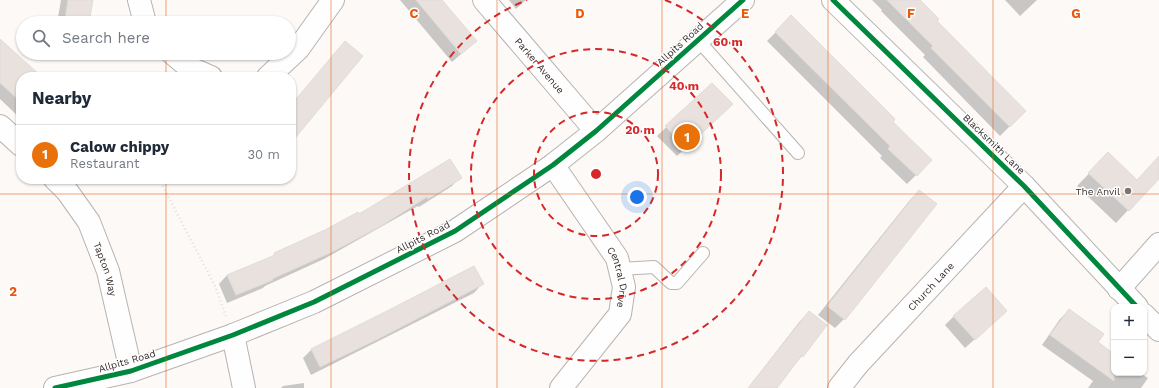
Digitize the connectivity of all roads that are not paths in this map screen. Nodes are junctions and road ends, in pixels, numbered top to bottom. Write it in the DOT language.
graph roads {
  1 [pos="139,0"];
  2 [pos="333,0"];
  3 [pos="484,0"];
  4 [pos="743,0"];
  5 [pos="833,0"];
  6 [pos="143,16"];
  7 [pos="698,40"];
  8 [pos="296,51"];
  9 [pos="180,60"];
  10 [pos="286,60"];
  11 [pos="199,72"];
  12 [pos="273,72"];
  13 [pos="0,126"];
  14 [pos="596,131"];
  15 [pos="16,140"];
  16 [pos="798,152"];
  17 [pos="553,165"];
  18 [pos="60,184"];
  19 [pos="1024,186"];
  20 [pos="1159,244"];
  21 [pos="703,253"];
  22 [pos="620,269"];
  23 [pos="1119,289"];
  24 [pos="1133,304"];
  25 [pos="1147,318"];
  26 [pos="1159,330"];
  27 [pos="233,335"];
  28 [pos="131,371"];
  29 [pos="55,388"];
  30 [pos="244,388"];
  31 [pos="561,388"];
  32 [pos="839,388"];
  1 -- 6 [label="street"];
  2 -- 8 [label="street"];
  3 -- 14 [label="street, Parker Avenue"];
  4 -- 7 [label="street, Allpits Road"];
  5 -- 19 [label="street, Blacksmith Lane"];
  7 -- 14 [label="street, Allpits Road"];
  7 -- 16 [label="lane"];
  9 -- 11 [label="street"];
  10 -- 12 [label="street"];
  13 -- 15 [label="street"];
  14 -- 17 [label="street, Allpits Road"];
  17 -- 22 [label="street, Central Drive"];
  17 -- 27 [label="street, Allpits Road"];
  18 -- 28 [label="street, Tapton Way"];
  19 -- 23 [label="street, Blacksmith Lane"];
  19 -- 32 [label="street, Church Lane"];
  20 -- 23 [label="street"];
  21 -- 22 [label="lane"];
  22 -- 31 [label="street, Central Drive"];
  23 -- 24 [label="street, Blacksmith Lane"];
  25 -- 26 [label="street"];
  27 -- 28 [label="street, Allpits Road"];
  27 -- 30 [label="street"];
  28 -- 29 [label="street, Allpits Road"];
}
